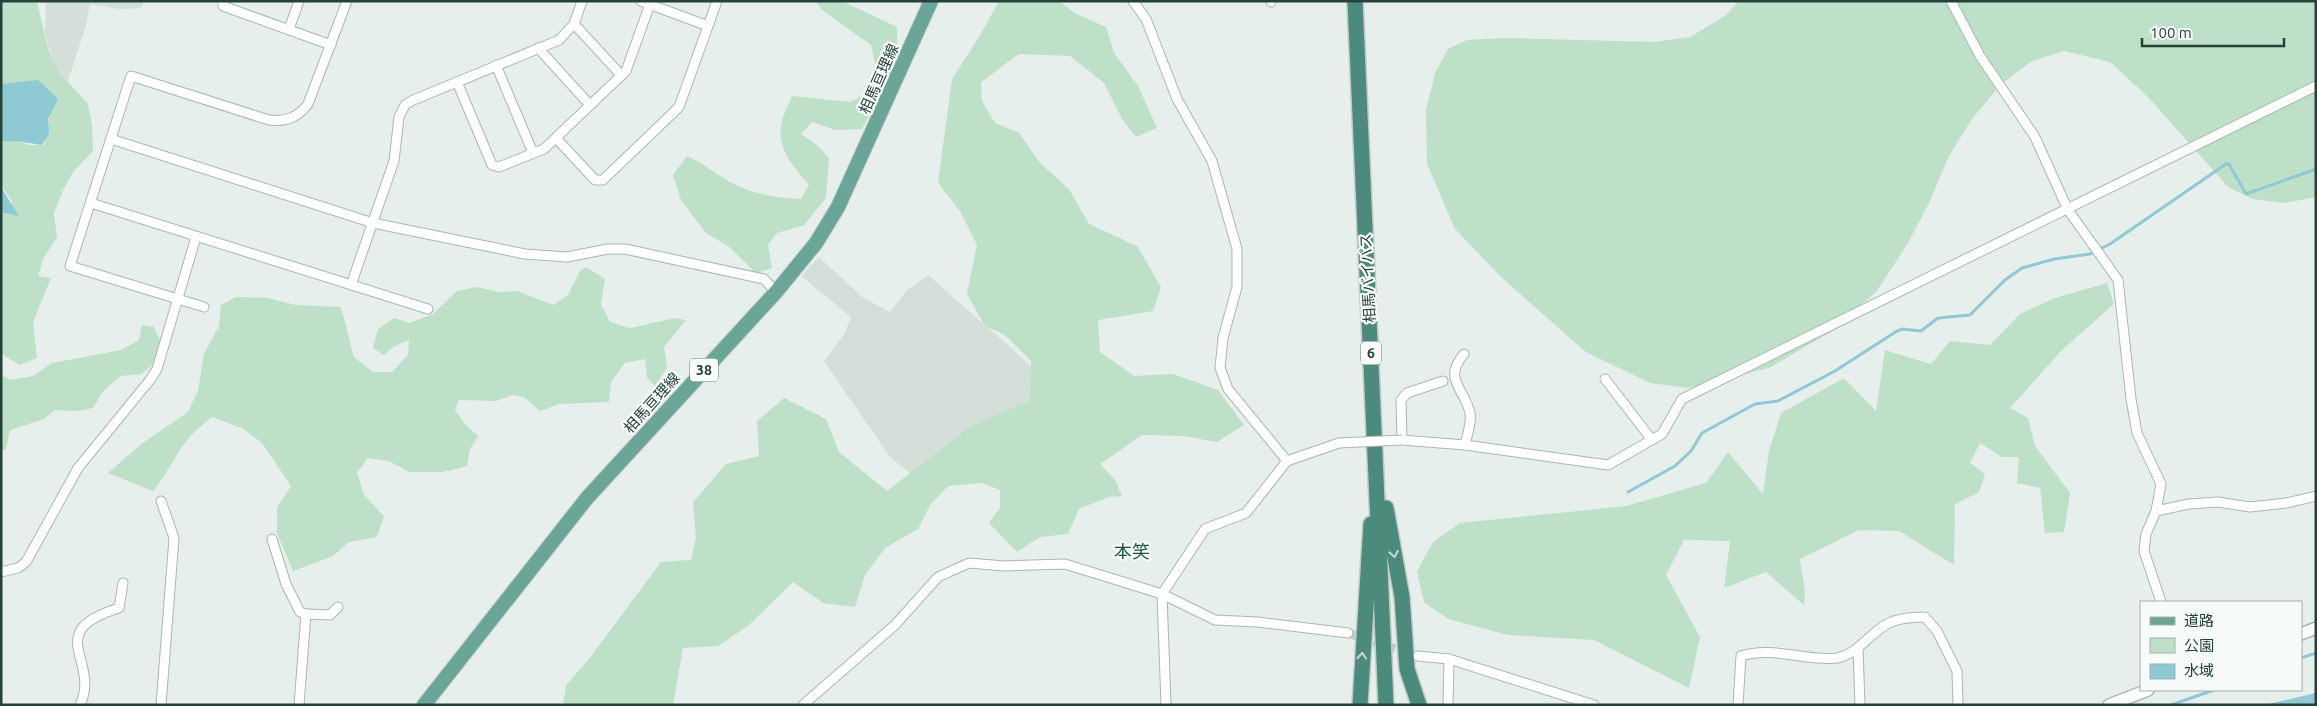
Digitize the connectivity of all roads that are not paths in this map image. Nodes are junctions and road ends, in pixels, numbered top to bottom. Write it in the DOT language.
graph roads {
  1 [pos="223,1"];
  2 [pos="299,1"];
  3 [pos="346,1"];
  4 [pos="582,1"];
  5 [pos="717,1"];
  6 [pos="931,1"];
  7 [pos="1133,1"];
  8 [pos="1355,1"];
  9 [pos="1951,1"];
  10 [pos="646,3"];
  11 [pos="574,24"];
  12 [pos="708,26"];
  13 [pos="289,30"];
  14 [pos="331,45"];
  15 [pos="538,48"];
  16 [pos="496,66"];
  17 [pos="621,75"];
  18 [pos="457,82"];
  19 [pos="2316,86"];
  20 [pos="590,105"];
  21 [pos="556,138"];
  22 [pos="110,139"];
  23 [pos="533,153"];
  24 [pos="91,203"];
  25 [pos="2068,210"];
  26 [pos="372,222"];
  27 [pos="196,237"];
  28 [pos="352,285"];
  29 [pos="776,292"];
  30 [pos="177,298"];
  31 [pos="204,307"];
  32 [pos="428,310"];
  33 [pos="1464,354"];
  34 [pos="1605,380"];
  35 [pos="1443,381"];
  36 [pos="1402,440"];
  37 [pos="1652,440"];
  38 [pos="1465,445"];
  39 [pos="1376,455"];
  40 [pos="1287,461"];
  41 [pos="2316,496"];
  42 [pos="161,501"];
  43 [pos="2156,511"];
  44 [pos="272,539"];
  45 [pos="1,572"];
  46 [pos="123,583"];
  47 [pos="1162,594"];
  48 [pos="2161,601"];
  49 [pos="338,608"];
  50 [pos="306,614"];
  51 [pos="2316,628"];
  52 [pos="1348,633"];
  53 [pos="2302,634"];
  54 [pos="1858,648"];
  55 [pos="1418,656"];
  56 [pos="1449,659"];
  57 [pos="2145,691"];
  58 [pos="80,705"];
  59 [pos="161,705"];
  60 [pos="299,705"];
  61 [pos="424,705"];
  62 [pos="803,705"];
  63 [pos="1166,705"];
  64 [pos="1360,705"];
  65 [pos="1386,705"];
  66 [pos="1419,705"];
  67 [pos="1448,705"];
  68 [pos="1594,705"];
  69 [pos="1738,705"];
  70 [pos="1860,705"];
  71 [pos="1958,705"];
  72 [pos="2109,705"];
  1 -- 13 [label="street"];
  2 -- 13 [label="street"];
  3 -- 14 [label="street"];
  4 -- 11 [label="street"];
  5 -- 12 [label="street"];
  6 -- 29 [label="main road, 相馬亘理線 / 38"];
  7 -- 40 [label="street"];
  8 -- 39 [label="highway, 相馬バイパス / 6"];
  9 -- 25 [label="street"];
  10 -- 12 [label="street"];
  10 -- 17 [label="street"];
  11 -- 15 [label="street"];
  11 -- 17 [label="street"];
  12 -- 21 [label="street"];
  13 -- 14 [label="street"];
  14 -- 22 [label="street"];
  15 -- 16 [label="street"];
  15 -- 20 [label="street"];
  16 -- 18 [label="street"];
  16 -- 23 [label="street"];
  17 -- 20 [label="street"];
  18 -- 23 [label="street"];
  18 -- 26 [label="street"];
  19 -- 25 [label="street"];
  20 -- 21 [label="street"];
  21 -- 23 [label="street"];
  22 -- 24 [label="street"];
  22 -- 26 [label="street"];
  24 -- 27 [label="street"];
  24 -- 30 [label="street"];
  25 -- 37 [label="street"];
  25 -- 43 [label="street"];
  26 -- 28 [label="street"];
  26 -- 29 [label="street"];
  27 -- 28 [label="street"];
  27 -- 30 [label="street"];
  28 -- 32 [label="street"];
  29 -- 61 [label="main road, 相馬亘理線 / 38"];
  30 -- 31 [label="street"];
  30 -- 45 [label="street"];
  33 -- 38 [label="street"];
  34 -- 37 [label="street"];
  35 -- 36 [label="street"];
  36 -- 38 [label="street"];
  36 -- 40 [label="street, bridge"];
  37 -- 38 [label="street"];
  64 -- 39 [label="highway, one-way"];
  39 -- 65 [label="highway, 相馬バイパス / 6"];
  39 -- 66 [label="highway, one-way"];
  40 -- 47 [label="street"];
  41 -- 43 [label="street"];
  42 -- 59 [label="street"];
  43 -- 48 [label="street"];
  44 -- 50 [label="street"];
  46 -- 58 [label="street"];
  47 -- 52 [label="street"];
  47 -- 62 [label="street"];
  47 -- 63 [label="street"];
  49 -- 50 [label="street"];
  50 -- 60 [label="street"];
  51 -- 53 [label="street"];
  54 -- 69 [label="street"];
  54 -- 70 [label="street"];
  54 -- 71 [label="street"];
  55 -- 56 [label="street"];
  56 -- 67 [label="street"];
  56 -- 68 [label="street"];
  57 -- 72 [label="street"];
}
